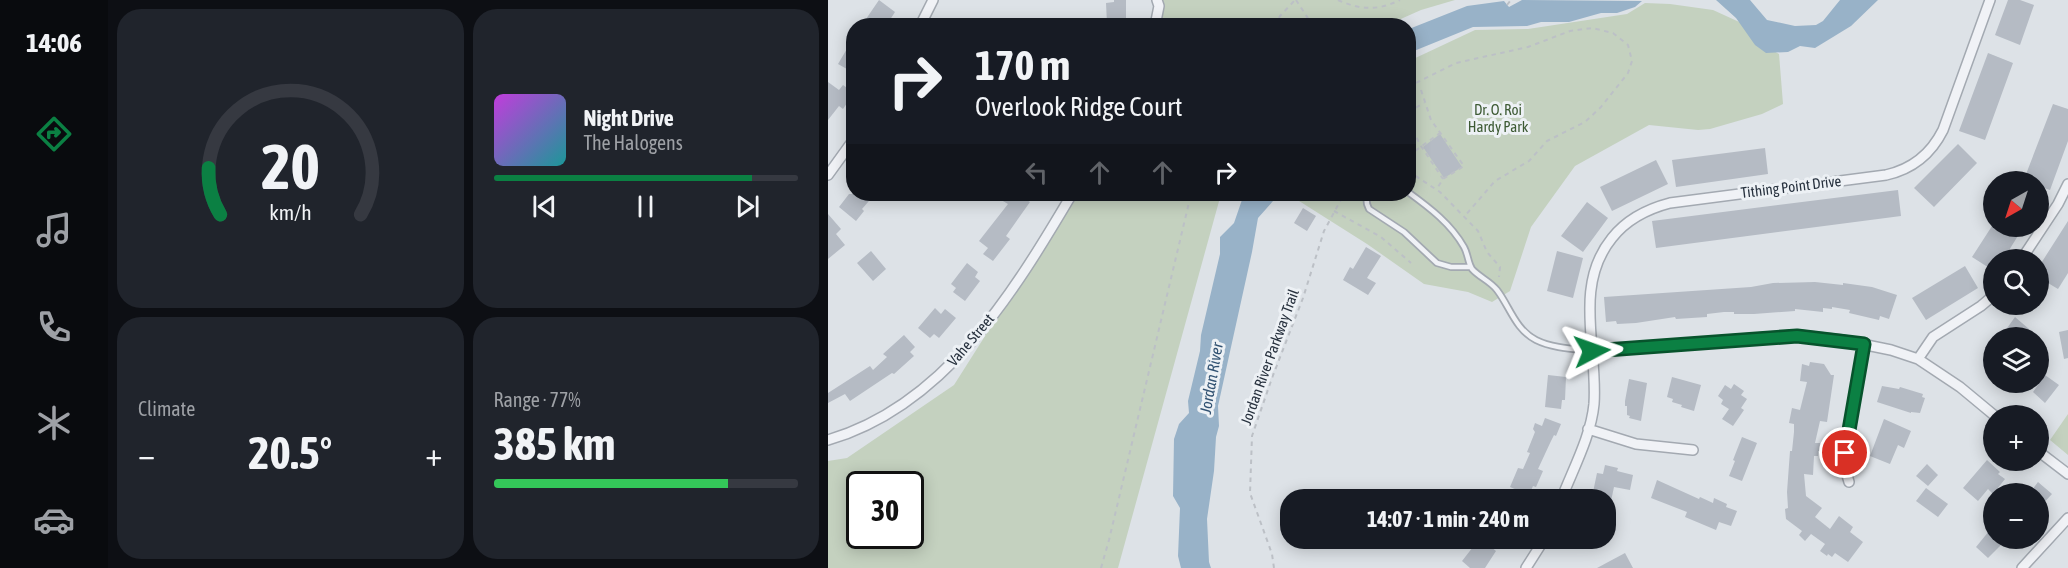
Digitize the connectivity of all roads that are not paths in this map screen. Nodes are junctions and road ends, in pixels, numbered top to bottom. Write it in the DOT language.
graph roads {
  1 [pos="933,0"];
  2 [pos="1157,0"];
  3 [pos="1990,0"];
  4 [pos="924,18"];
  5 [pos="1156,18"];
  6 [pos="846,150"];
  7 [pos="828,175"];
  8 [pos="2068,184"];
  9 [pos="1416,198"];
  10 [pos="1068,201"];
  11 [pos="1367,201"];
  12 [pos="2028,249"];
  13 [pos="1471,267"];
  14 [pos="1983,303"];
  15 [pos="1864,344"];
  16 [pos="1592,351"];
  17 [pos="1918,359"];
  18 [pos="1983,406"];
  19 [pos="1588,429"];
  20 [pos="828,440"];
  21 [pos="1693,450"];
  22 [pos="2049,459"];
  23 [pos="2068,474"];
  24 [pos="1849,482"];
  25 [pos="1565,489"];
  26 [pos="2068,518"];
  27 [pos="1540,549"];
  28 [pos="1532,566"];
  29 [pos="2022,568"];
  1 -- 4 [label="street"];
  2 -- 5 [label="street"];
  3 -- 16 [label="street, Tithing Point Drive"];
  6 -- 7 [label="street"];
  8 -- 12 [label="street"];
  9 -- 13 [label="lane"];
  10 -- 20 [label="street, Vahe Street"];
  11 -- 13 [label="lane"];
  13 -- 16 [label="lane"];
  14 -- 17 [label="street"];
  15 -- 16 [label="street"];
  15 -- 17 [label="street"];
  15 -- 24 [label="street"];
  16 -- 19 [label="street, Tithing Point Drive"];
  17 -- 18 [label="street"];
  19 -- 21 [label="street"];
  19 -- 25 [label="street, Tithing Point Drive"];
  22 -- 23 [label="street"];
  26 -- 29 [label="street"];
  27 -- 28 [label="street"];
}
